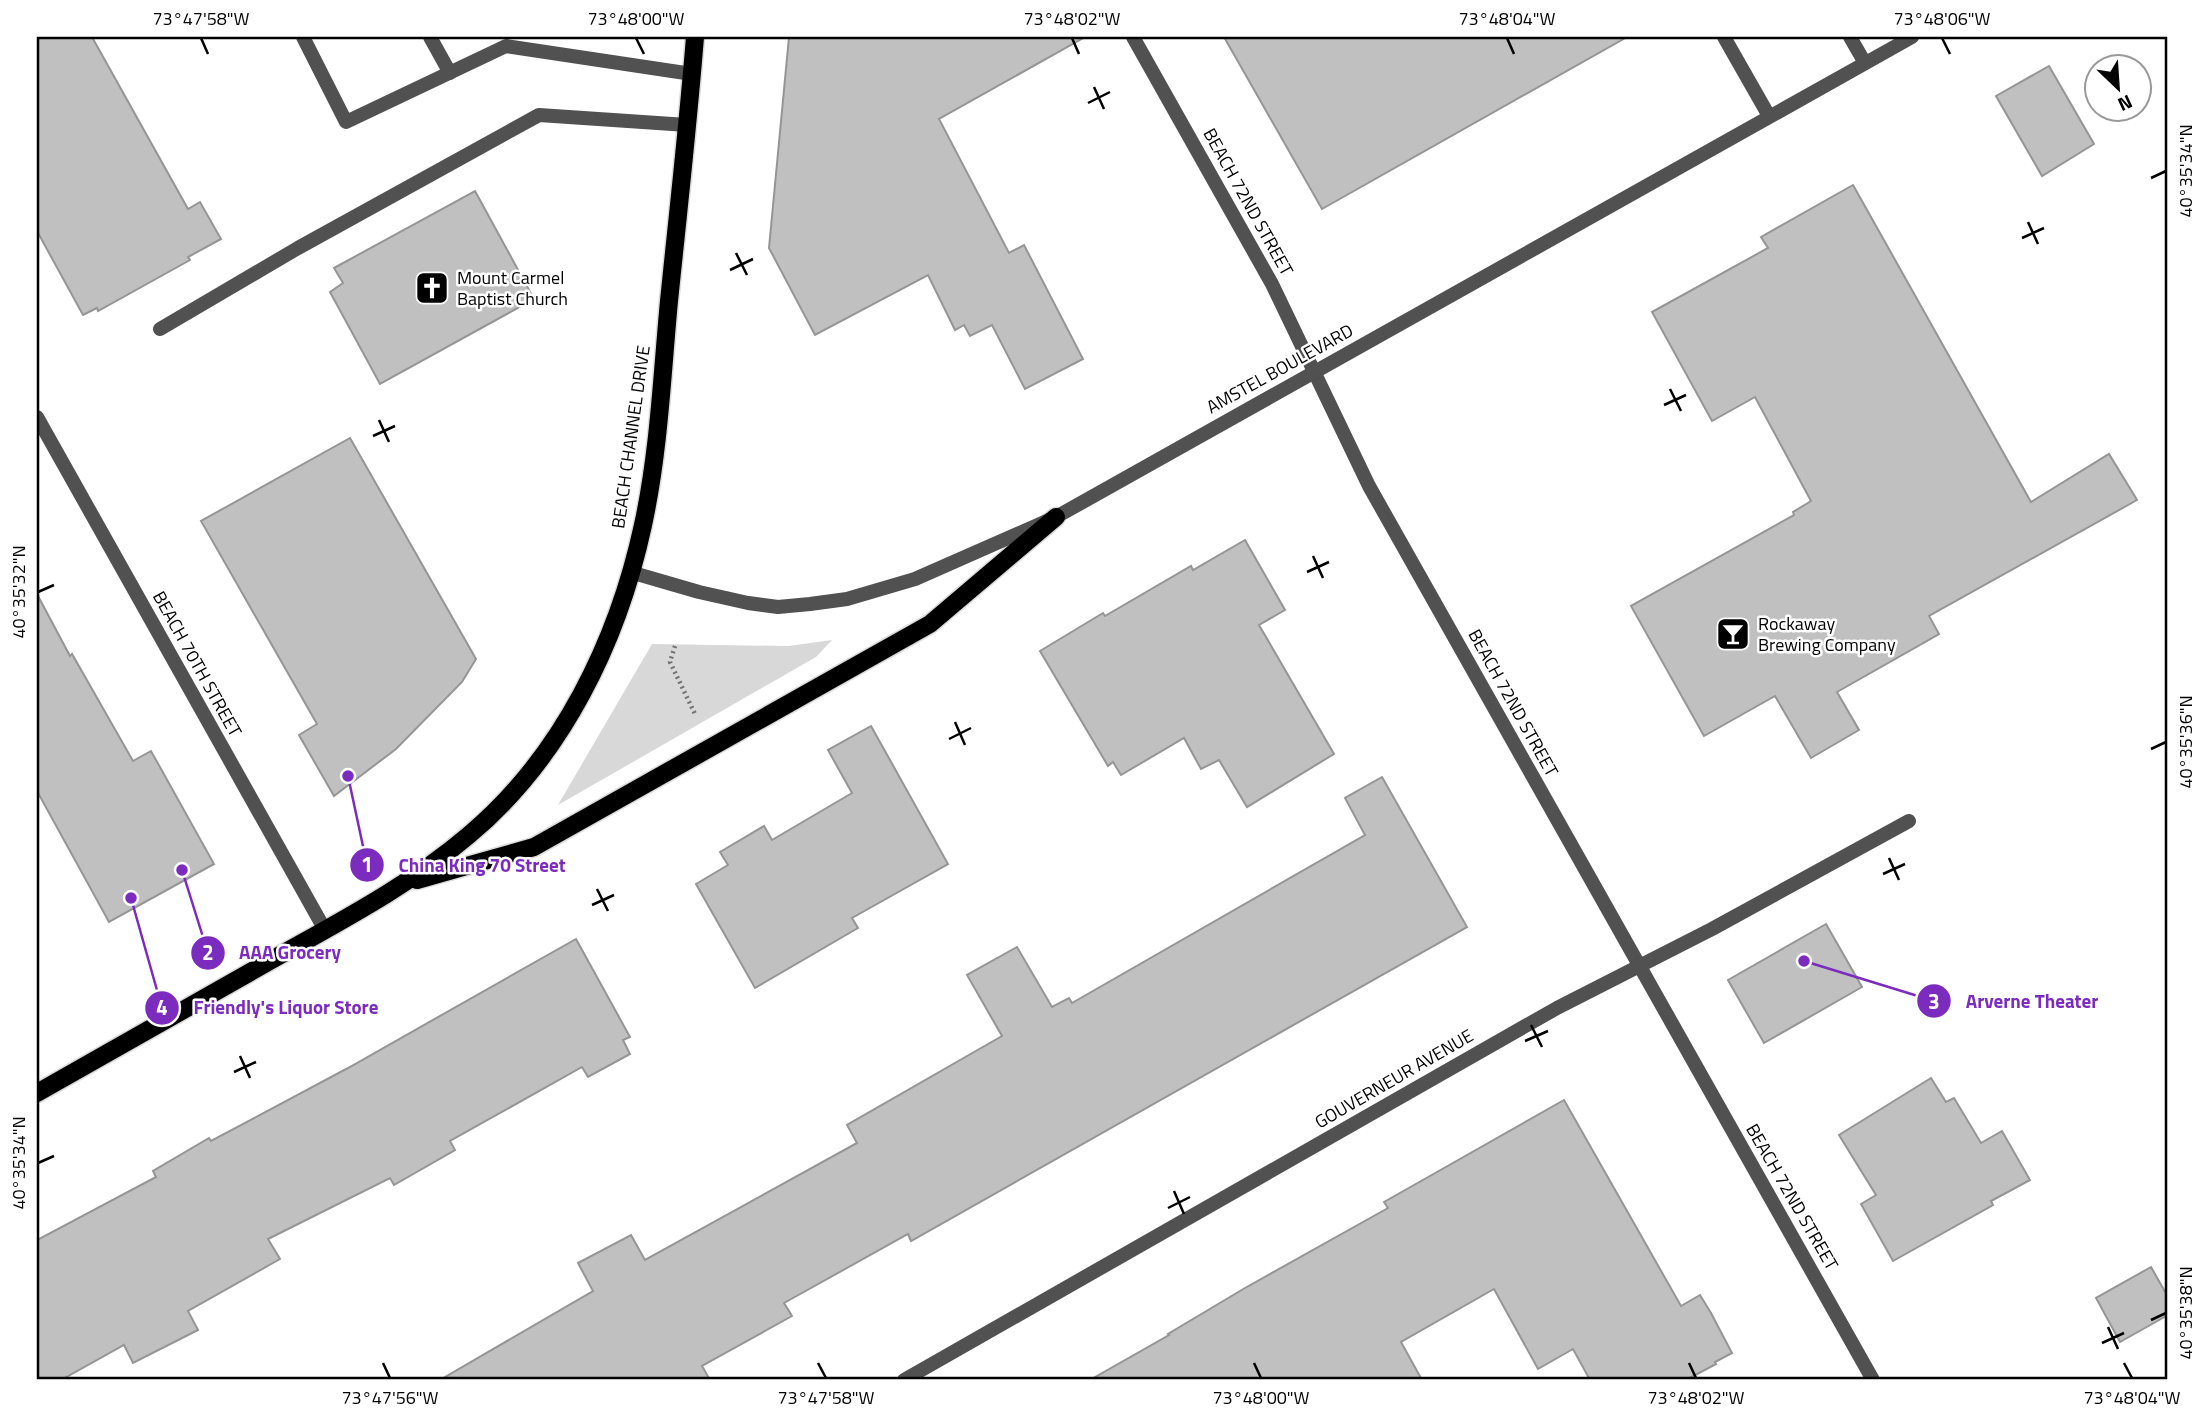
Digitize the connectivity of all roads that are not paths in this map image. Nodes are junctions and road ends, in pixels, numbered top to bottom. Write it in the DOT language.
graph roads {
  1 [pos="303,37"];
  2 [pos="430,37"];
  3 [pos="695,37"];
  4 [pos="1133,37"];
  5 [pos="1724,37"];
  6 [pos="1850,37"];
  7 [pos="1912,37"];
  8 [pos="506,41"];
  9 [pos="1865,63"];
  10 [pos="450,73"];
  11 [pos="692,74"];
  12 [pos="1769,116"];
  13 [pos="687,125"];
  14 [pos="160,328"];
  15 [pos="1314,372"];
  16 [pos="37,417"];
  17 [pos="1056,517"];
  18 [pos="630,572"];
  19 [pos="1909,821"];
  20 [pos="400,885"];
  21 [pos="325,930"];
  22 [pos="1639,966"];
  23 [pos="37,1093"];
  24 [pos="904,1380"];
  25 [pos="1874,1380"];
  1 -- 10 [label="street"];
  2 -- 10 [label="street"];
  3 -- 11 [label="main road, BEACH CHANNEL DRIVE"];
  4 -- 15 [label="street, BEACH 72ND STREET"];
  5 -- 12 [label="street"];
  6 -- 9 [label="street"];
  7 -- 9 [label="street, AMSTEL BOULEVARD"];
  8 -- 10 [label="street"];
  8 -- 11 [label="street"];
  9 -- 12 [label="street, AMSTEL BOULEVARD"];
  11 -- 13 [label="main road, BEACH CHANNEL DRIVE"];
  12 -- 15 [label="street, AMSTEL BOULEVARD"];
  13 -- 14 [label="street"];
  13 -- 18 [label="main road, BEACH CHANNEL DRIVE"];
  15 -- 17 [label="street, AMSTEL BOULEVARD"];
  15 -- 22 [label="street, BEACH 72ND STREET"];
  16 -- 21 [label="street, BEACH 70TH STREET"];
  17 -- 18 [label="street, AMSTEL BOULEVARD"];
  17 -- 20 [label="main road"];
  18 -- 20 [label="main road, BEACH CHANNEL DRIVE"];
  19 -- 22 [label="street, GOUVERNEUR AVENUE"];
  20 -- 21 [label="main road, BEACH CHANNEL DRIVE"];
  21 -- 23 [label="main road, BEACH CHANNEL DRIVE"];
  22 -- 24 [label="street, GOUVERNEUR AVENUE"];
  22 -- 25 [label="street, BEACH 72ND STREET"];
}
